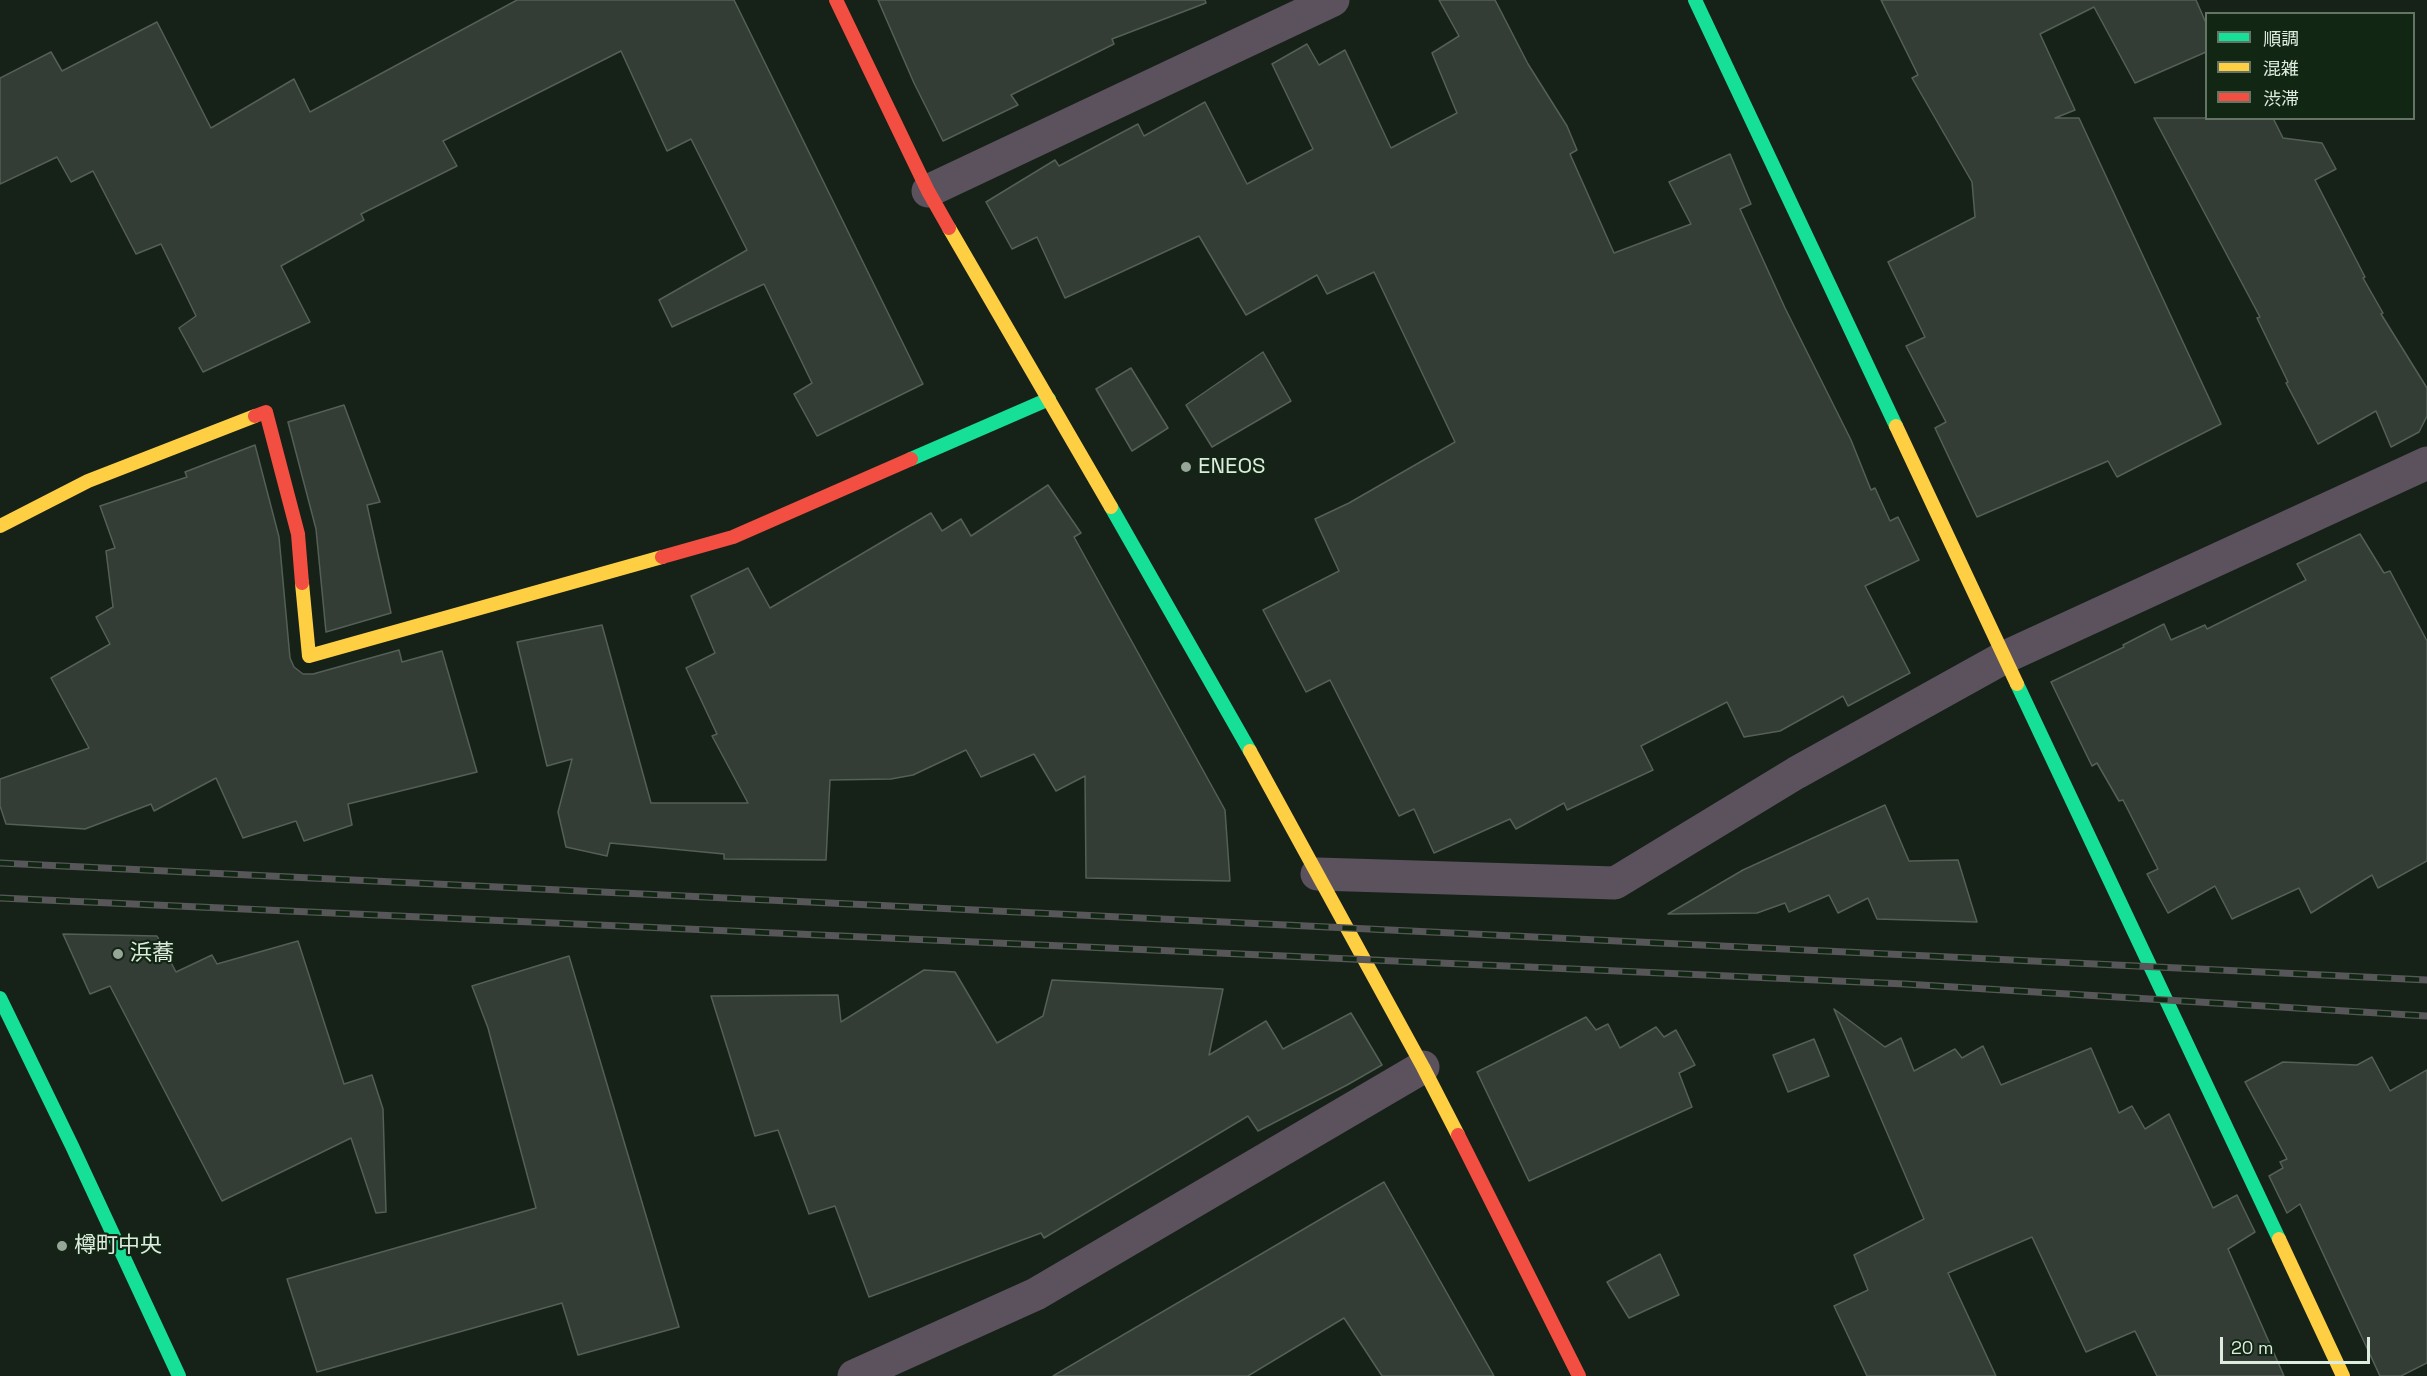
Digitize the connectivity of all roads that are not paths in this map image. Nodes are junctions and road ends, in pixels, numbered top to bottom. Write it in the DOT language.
graph roads {
  1 [pos="836,0"];
  2 [pos="1333,0"];
  3 [pos="1695,0"];
  4 [pos="928,190"];
  5 [pos="1049,399"];
  6 [pos="2427,463"];
  7 [pos="0,526"];
  8 [pos="2003,658"];
  9 [pos="1317,874"];
  10 [pos="0,999"];
  11 [pos="1423,1067"];
  12 [pos="179,1376"];
  13 [pos="854,1376"];
  14 [pos="1579,1376"];
  15 [pos="2343,1376"];
  1 -- 4 [label="street"];
  2 -- 4 [label="street"];
  3 -- 8 [label="street"];
  4 -- 5 [label="street"];
  5 -- 7 [label="street"];
  5 -- 9 [label="street"];
  6 -- 8 [label="street"];
  8 -- 9 [label="street"];
  8 -- 15 [label="street"];
  9 -- 11 [label="street"];
  10 -- 12 [label="street"];
  11 -- 13 [label="street"];
  11 -- 14 [label="street"];
}
